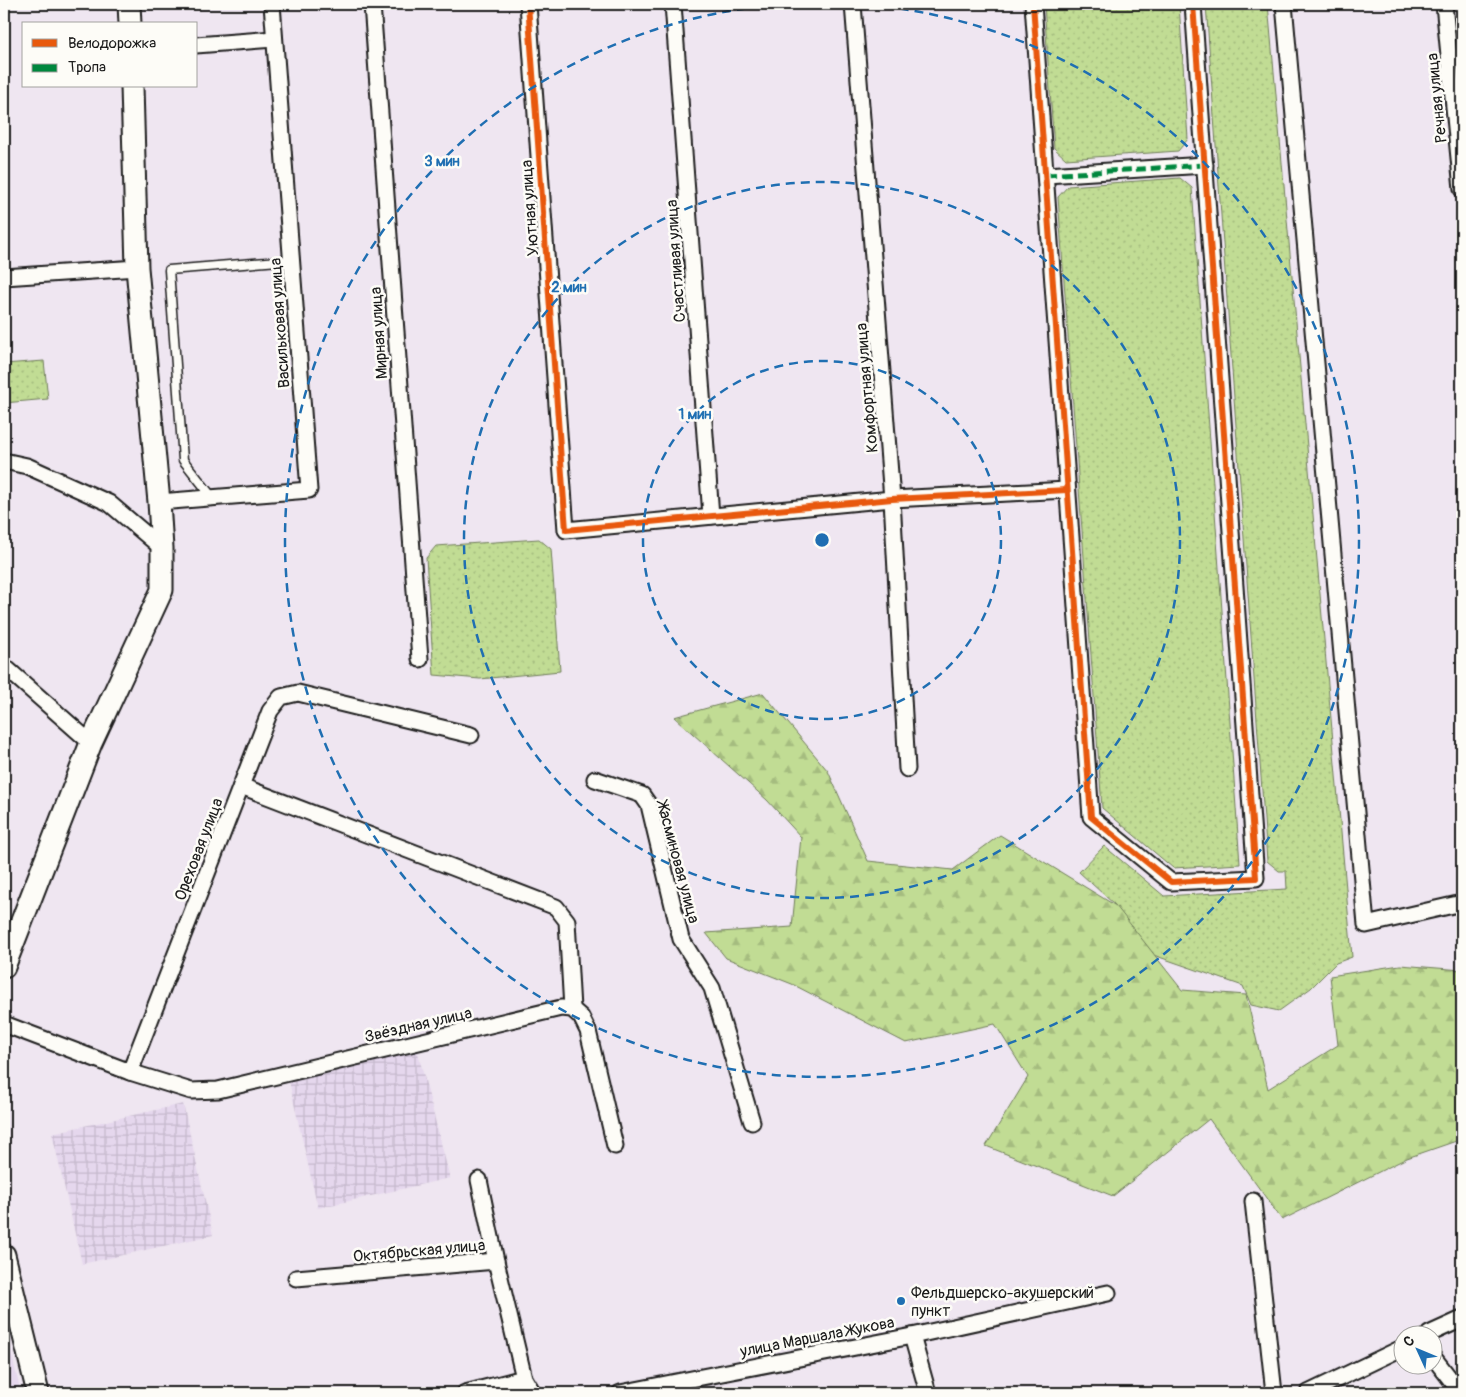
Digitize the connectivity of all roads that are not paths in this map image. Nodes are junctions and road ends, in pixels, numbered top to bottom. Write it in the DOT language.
graph roads {
  1 [pos="129,4"];
  2 [pos="272,4"];
  3 [pos="372,4"];
  4 [pos="528,4"];
  5 [pos="673,4"];
  6 [pos="853,4"];
  7 [pos="1034,4"];
  8 [pos="1193,4"];
  9 [pos="1284,4"];
  10 [pos="1444,4"];
  11 [pos="130,22"];
  12 [pos="274,38"];
  13 [pos="198,45"];
  14 [pos="132,88"];
  15 [pos="1205,165"];
  16 [pos="1046,175"];
  17 [pos="1462,188"];
  18 [pos="291,260"];
  19 [pos="138,268"];
  20 [pos="4,277"];
  21 [pos="4,461"];
  22 [pos="1067,490"];
  23 [pos="213,498"];
  24 [pos="892,499"];
  25 [pos="159,502"];
  26 [pos="711,516"];
  27 [pos="162,548"];
  28 [pos="420,659"];
  29 [pos="4,666"];
  30 [pos="471,734"];
  31 [pos="91,743"];
  32 [pos="907,769"];
  33 [pos="596,778"];
  34 [pos="241,786"];
  35 [pos="1462,903"];
  36 [pos="4,966"];
  37 [pos="572,1009"];
  38 [pos="4,1024"];
  39 [pos="130,1072"];
  40 [pos="752,1122"];
  41 [pos="615,1146"];
  42 [pos="479,1180"];
  43 [pos="1253,1201"];
  44 [pos="4,1255"];
  45 [pos="496,1261"];
  46 [pos="296,1278"];
  47 [pos="1108,1293"];
  48 [pos="1462,1319"];
  49 [pos="1444,1327"];
  50 [pos="912,1336"];
  51 [pos="1394,1352"];
  52 [pos="1444,1371"];
  53 [pos="524,1378"];
  54 [pos="38,1393"];
  55 [pos="465,1393"];
  56 [pos="533,1393"];
  57 [pos="620,1393"];
  58 [pos="928,1393"];
  59 [pos="1274,1393"];
  60 [pos="1308,1393"];
  61 [pos="1461,1393"];
  1 -- 11 [label="street"];
  2 -- 12 [label="street, Васильковая улица"];
  3 -- 28 [label="street, Мирная улица"];
  4 -- 26 [label="street, Уютная улица"];
  5 -- 26 [label="street, Счастливая улица"];
  6 -- 24 [label="street, Комфортная улица"];
  7 -- 16 [label="street"];
  8 -- 15 [label="street"];
  9 -- 35 [label="street"];
  10 -- 17 [label="street, Речная улица"];
  12 -- 13 [label="street"];
  12 -- 18 [label="street, Васильковая улица"];
  14 -- 19 [label="street"];
  15 -- 16 [label="street"];
  15 -- 22 [label="street"];
  16 -- 22 [label="street"];
  18 -- 23 [label="street, Васильковая улица"];
  18 -- 23 [label="lane"];
  19 -- 20 [label="street"];
  19 -- 25 [label="street"];
  21 -- 27 [label="street"];
  22 -- 24 [label="street"];
  23 -- 25 [label="street, Васильковая улица"];
  24 -- 26 [label="street"];
  24 -- 32 [label="street, Комфортная улица"];
  25 -- 27 [label="street"];
  27 -- 31 [label="street"];
  29 -- 31 [label="street"];
  30 -- 34 [label="street, Ореховая улица"];
  31 -- 36 [label="street"];
  33 -- 40 [label="street, Жасминовая улица"];
  34 -- 37 [label="street"];
  34 -- 39 [label="street, Ореховая улица"];
  37 -- 39 [label="street, Звёздная улица"];
  37 -- 41 [label="street"];
  38 -- 39 [label="street"];
  42 -- 45 [label="street"];
  43 -- 59 [label="street"];
  44 -- 54 [label="street"];
  45 -- 46 [label="street, Октябрьская улица"];
  45 -- 53 [label="street, Октябрьская улица"];
  47 -- 50 [label="street, улица Маршала Жукова"];
  48 -- 49 [label="street"];
  50 -- 57 [label="street, улица Маршала Жукова"];
  50 -- 58 [label="street"];
  51 -- 60 [label="street"];
  52 -- 61 [label="street"];
  53 -- 55 [label="street"];
  53 -- 56 [label="street, Октябрьская улица"];
}
